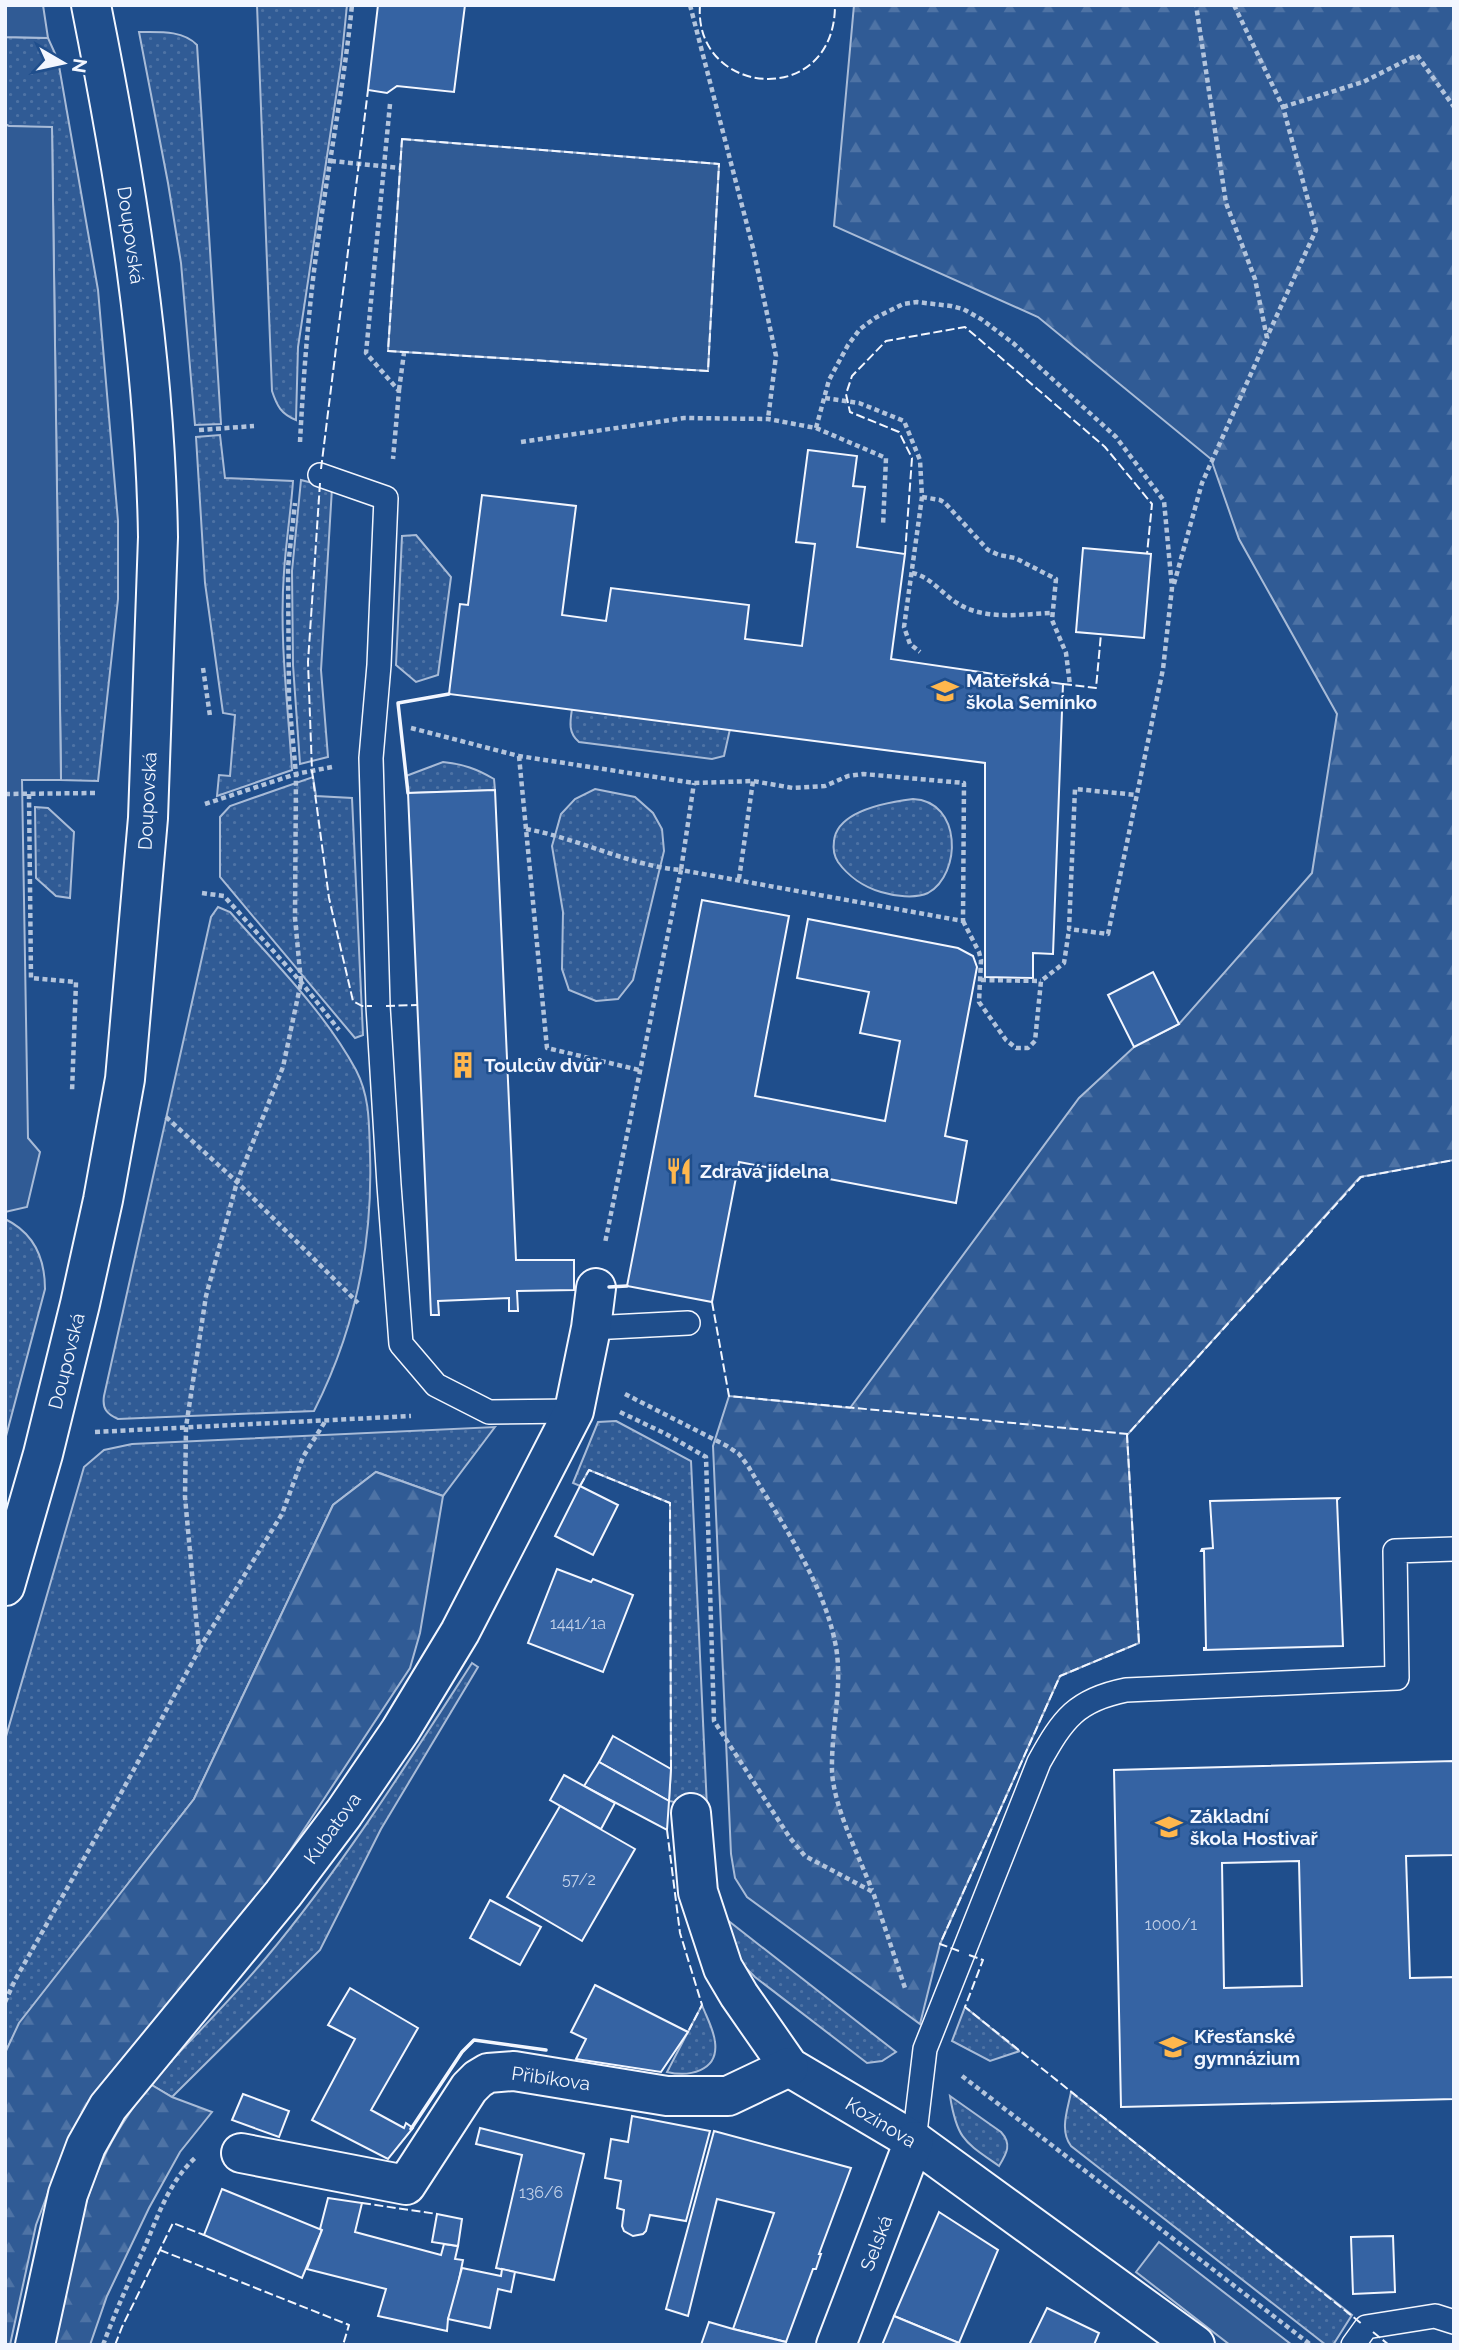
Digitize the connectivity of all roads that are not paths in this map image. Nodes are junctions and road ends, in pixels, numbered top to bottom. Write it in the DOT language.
graph roads {
  1 [pos="91,5"];
  2 [pos="320,475"];
  3 [pos="596,1288"];
  4 [pos="688,1323"];
  5 [pos="592,1328"];
  6 [pos="574,1411"];
  7 [pos="1454,1549"];
  8 [pos="5,1586"];
  9 [pos="691,1813"];
  10 [pos="789,2067"];
  11 [pos="914,2141"];
  12 [pos="242,2153"];
  13 [pos="1454,2322"];
  14 [pos="35,2345"];
  15 [pos="836,2345"];
  16 [pos="1195,2345"];
  17 [pos="1353,2345"];
  1 -- 8 [label="street, Doupovská"];
  2 -- 6 [label="lane"];
  3 -- 5 [label="street, Kubatova"];
  4 -- 5 [label="lane"];
  5 -- 6 [label="street, Kubatova"];
  6 -- 14 [label="street, Kubatova"];
  7 -- 11 [label="lane"];
  9 -- 10 [label="street, Kozinova"];
  10 -- 11 [label="street, Kozinova"];
  10 -- 12 [label="street, Přibíkova"];
  11 -- 15 [label="street, Selská"];
  11 -- 16 [label="street, Kozinova"];
  13 -- 17 [label="lane"];
}
